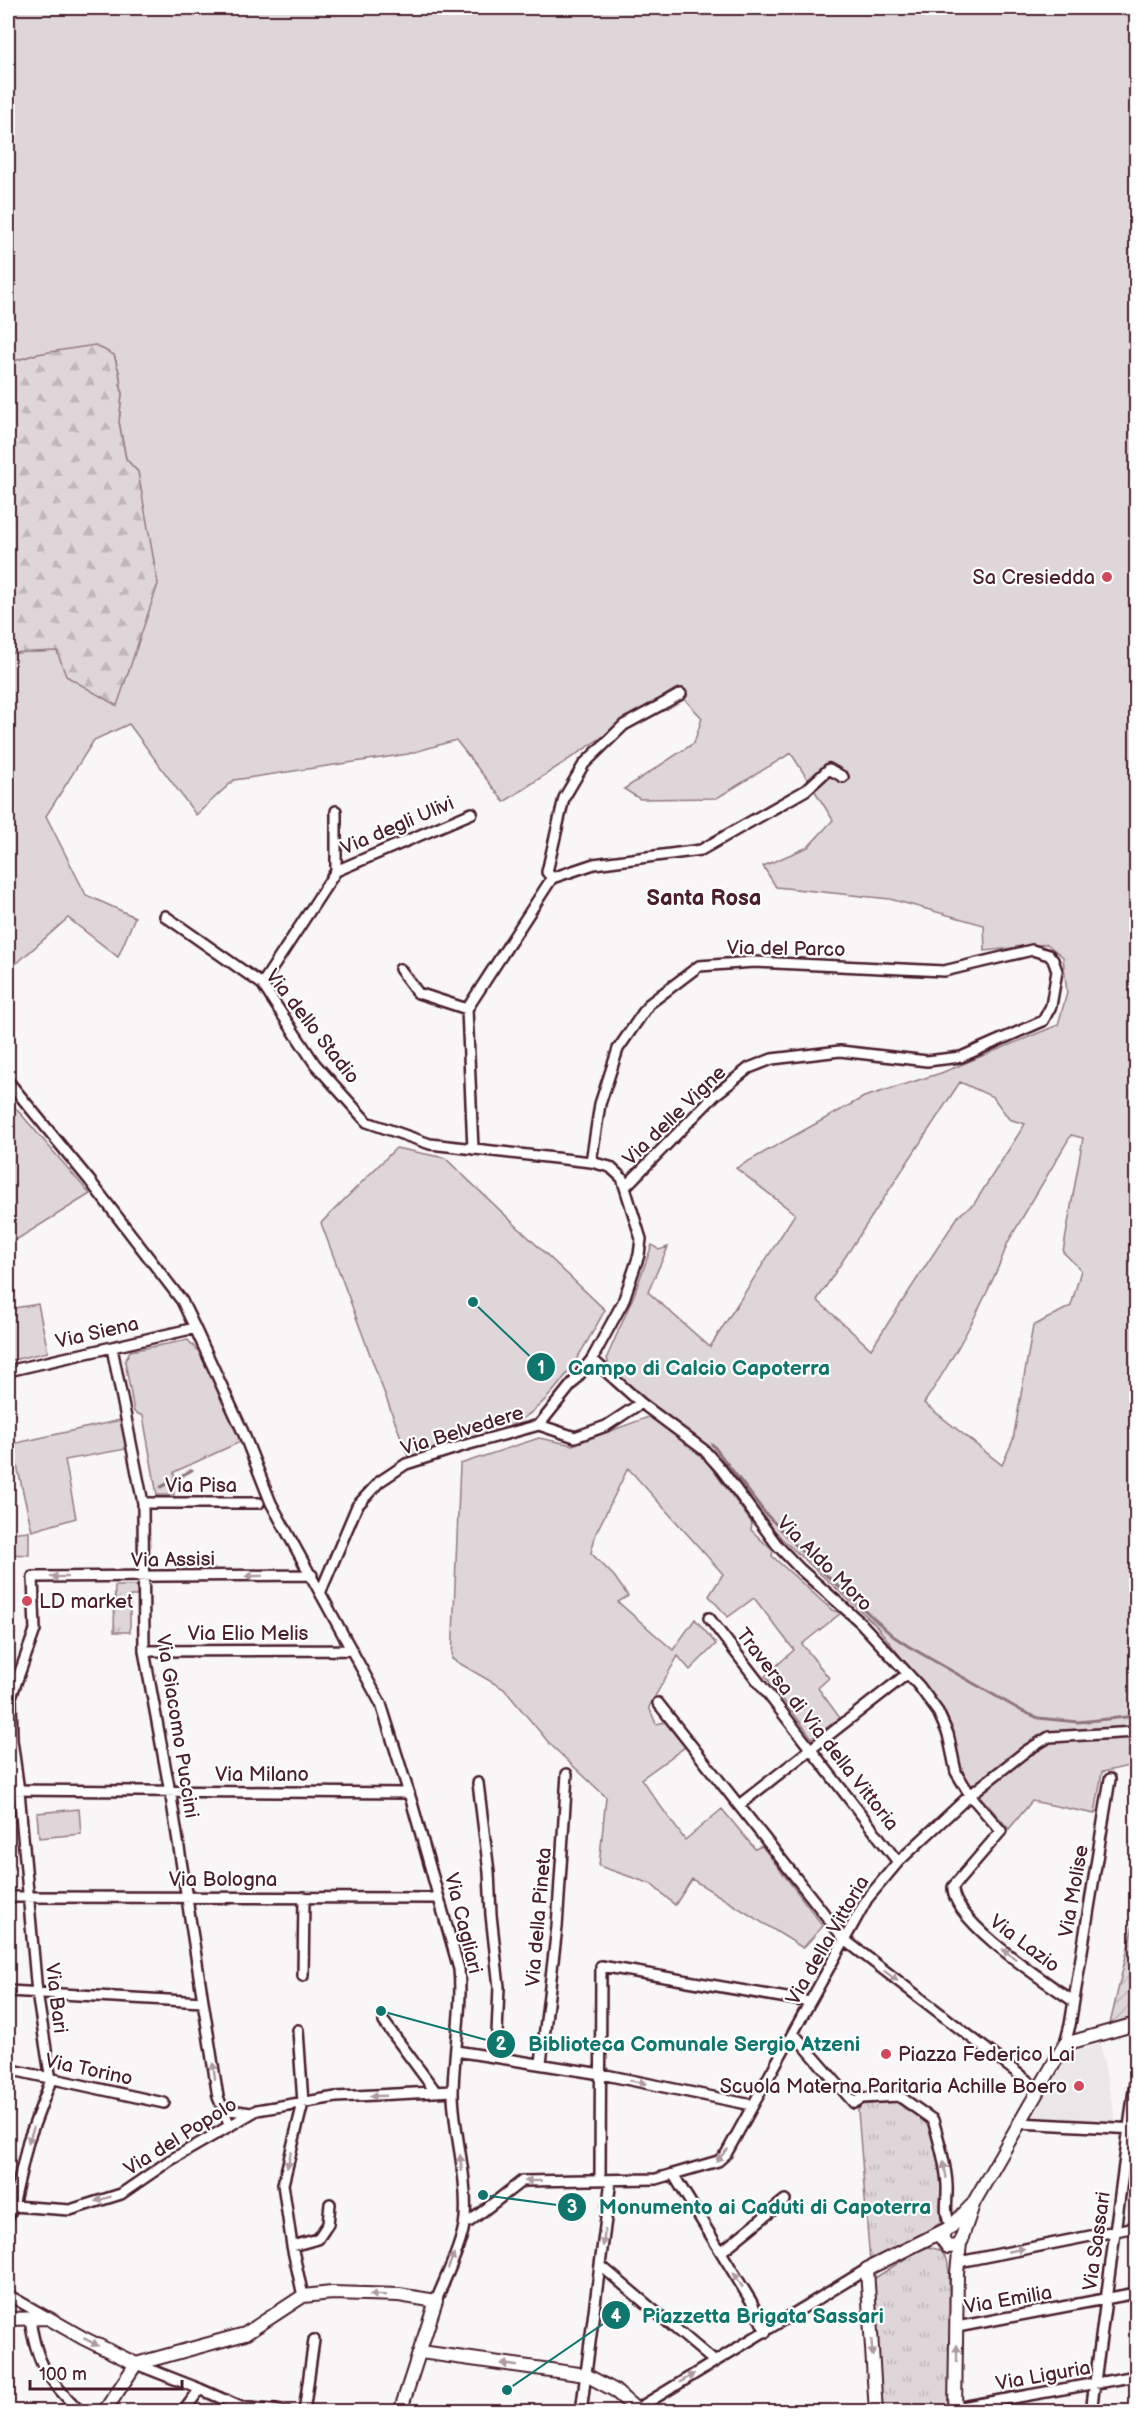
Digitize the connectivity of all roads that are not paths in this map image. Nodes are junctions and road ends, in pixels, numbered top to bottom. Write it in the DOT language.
graph roads {
  1 [pos="681,694"];
  2 [pos="843,777"];
  3 [pos="336,812"];
  4 [pos="472,813"];
  5 [pos="336,871"];
  6 [pos="552,878"];
  7 [pos="165,915"];
  8 [pos="1032,950"];
  9 [pos="400,969"];
  10 [pos="262,984"];
  11 [pos="467,1009"];
  12 [pos="8,1081"];
  13 [pos="473,1149"];
  14 [pos="591,1162"];
  15 [pos="626,1186"];
  16 [pos="195,1328"];
  17 [pos="112,1348"];
  18 [pos="592,1359"];
  19 [pos="8,1371"];
  20 [pos="641,1403"];
  21 [pos="539,1425"];
  22 [pos="143,1503"];
  23 [pos="259,1503"];
  24 [pos="312,1575"];
  25 [pos="143,1577"];
  26 [pos="33,1578"];
  27 [pos="321,1591"];
  28 [pos="710,1618"];
  29 [pos="352,1650"];
  30 [pos="144,1651"];
  31 [pos="907,1674"];
  32 [pos="9,1697"];
  33 [pos="658,1703"];
  34 [pos="1137,1732"];
  35 [pos="812,1749"];
  36 [pos="567,1773"];
  37 [pos="1110,1779"];
  38 [pos="478,1783"];
  39 [pos="8,1790"];
  40 [pos="19,1791"];
  41 [pos="170,1791"];
  42 [pos="409,1793"];
  43 [pos="970,1795"];
  44 [pos="739,1805"];
  45 [pos="898,1862"];
  46 [pos="8,1897"];
  47 [pos="28,1897"];
  48 [pos="187,1897"];
  49 [pos="304,1897"];
  50 [pos="439,1898"];
  51 [pos="844,1940"];
  52 [pos="303,1976"];
  53 [pos="8,1991"];
  54 [pos="37,1993"];
  55 [pos="1073,2001"];
  56 [pos="204,2002"];
  57 [pos="810,2002"];
  58 [pos="384,2022"];
  59 [pos="1137,2024"];
  60 [pos="298,2030"];
  61 [pos="794,2034"];
  62 [pos="1065,2044"];
  63 [pos="456,2051"];
  64 [pos="496,2057"];
  65 [pos="541,2063"];
  66 [pos="8,2069"];
  67 [pos="601,2074"];
  68 [pos="1137,2075"];
  69 [pos="51,2080"];
  70 [pos="1038,2088"];
  71 [pos="453,2091"];
  72 [pos="436,2092"];
  73 [pos="164,2103"];
  74 [pos="303,2103"];
  75 [pos="752,2105"];
  76 [pos="223,2109"];
  77 [pos="251,2113"];
  78 [pos="1018,2123"];
  79 [pos="230,2126"];
  80 [pos="1133,2129"];
  81 [pos="673,2174"];
  82 [pos="600,2180"];
  83 [pos="611,2180"];
  84 [pos="785,2200"];
  85 [pos="974,2202"];
  86 [pos="330,2205"];
  87 [pos="13,2206"];
  88 [pos="8,2218"];
  89 [pos="465,2222"];
  90 [pos="1137,2227"];
  91 [pos="948,2228"];
  92 [pos="1116,2231"];
  93 [pos="961,2240"];
  94 [pos="925,2241"];
  95 [pos="945,2245"];
  96 [pos="292,2246"];
  97 [pos="721,2252"];
  98 [pos="600,2265"];
  99 [pos="958,2267"];
  100 [pos="867,2269"];
  101 [pos="1137,2293"];
  102 [pos="8,2295"];
  103 [pos="303,2296"];
  104 [pos="1107,2300"];
  105 [pos="436,2301"];
  106 [pos="30,2318"];
  107 [pos="48,2318"];
  108 [pos="8,2319"];
  109 [pos="957,2327"];
  110 [pos="766,2332"];
  111 [pos="314,2340"];
  112 [pos="421,2352"];
  113 [pos="714,2362"];
  114 [pos="136,2364"];
  115 [pos="586,2375"];
  116 [pos="1137,2376"];
  117 [pos="1095,2384"];
  118 [pos="200,2389"];
  119 [pos="242,2409"];
  120 [pos="638,2410"];
  121 [pos="956,2410"];
  122 [pos="81,2412"];
  123 [pos="104,2412"];
  124 [pos="183,2412"];
  125 [pos="288,2412"];
  126 [pos="304,2412"];
  127 [pos="400,2412"];
  128 [pos="581,2412"];
  129 [pos="876,2412"];
  130 [pos="1091,2412"];
  1 -- 6 [label="street"];
  2 -- 6 [label="street"];
  3 -- 5 [label="street, Via degli Ulivi"];
  4 -- 5 [label="street, Via degli Ulivi"];
  5 -- 10 [label="street, Via degli Ulivi"];
  6 -- 11 [label="street"];
  7 -- 10 [label="street, Via dello Stadio"];
  8 -- 14 [label="street, Via del Parco"];
  8 -- 15 [label="street, Via delle Vigne"];
  9 -- 11 [label="street"];
  10 -- 13 [label="street, Via dello Stadio"];
  11 -- 13 [label="street"];
  12 -- 16 [label="street, Via Cagliari"];
  13 -- 14 [label="street, Via Belvedere"];
  14 -- 15 [label="street, Via Belvedere"];
  15 -- 18 [label="street, Via Belvedere"];
  16 -- 17 [label="street, Via Siena"];
  16 -- 24 [label="street, Via Cagliari"];
  17 -- 19 [label="street, Via Siena"];
  17 -- 22 [label="street, Via Giacomo Puccini"];
  18 -- 20 [label="street, Via Aldo Moro"];
  18 -- 21 [label="street, Via Belvedere"];
  20 -- 21 [label="street"];
  20 -- 31 [label="street, Via Aldo Moro"];
  21 -- 27 [label="street, Via Belvedere"];
  22 -- 23 [label="street, Via Pisa"];
  22 -- 25 [label="street, Via Giacomo Puccini"];
  24 -- 25 [label="street, Via Assisi, one-way"];
  24 -- 27 [label="street, Via Cagliari"];
  25 -- 26 [label="street, Via Assisi, one-way"];
  25 -- 30 [label="street, Via Giacomo Puccini"];
  26 -- 32 [label="street, Via Bari"];
  27 -- 29 [label="street, Via Cagliari"];
  28 -- 35 [label="street, Traversa di Via della Vittoria"];
  29 -- 30 [label="street, Via Elio Melis"];
  29 -- 42 [label="street, Via Cagliari"];
  30 -- 41 [label="street, Via Giacomo Puccini"];
  31 -- 35 [label="street"];
  31 -- 43 [label="street, Via Aldo Moro"];
  32 -- 40 [label="street, Via Bari"];
  33 -- 44 [label="street"];
  34 -- 43 [label="street, Via della Vittoria"];
  35 -- 44 [label="street"];
  35 -- 45 [label="street, Traversa di Via della Vittoria"];
  36 -- 65 [label="street, Via della Pineta"];
  37 -- 55 [label="street, Via Molise"];
  38 -- 64 [label="street"];
  39 -- 40 [label="street, Via Milano"];
  40 -- 41 [label="street, Via Milano"];
  40 -- 47 [label="street, Via Bari"];
  41 -- 42 [label="street, Via Milano"];
  41 -- 48 [label="street, Via Giacomo Puccini"];
  42 -- 50 [label="street, Via Cagliari"];
  43 -- 45 [label="street, Via della Vittoria"];
  55 -- 43 [label="street, Via Lazio, one-way"];
  44 -- 51 [label="street"];
  45 -- 51 [label="street, Via della Vittoria"];
  46 -- 47 [label="street, Via Bologna"];
  47 -- 48 [label="street, Via Bologna"];
  47 -- 54 [label="street, Via Bari"];
  48 -- 49 [label="street, Via Bologna"];
  48 -- 56 [label="street, Via Giacomo Puccini"];
  49 -- 50 [label="street, Via Bologna"];
  49 -- 52 [label="street"];
  50 -- 63 [label="street, Via Cagliari"];
  51 -- 57 [label="street, Via della Vittoria"];
  51 -- 70 [label="street, one-way"];
  53 -- 54 [label="street"];
  54 -- 56 [label="street"];
  54 -- 69 [label="street, Via Bari"];
  55 -- 62 [label="street, Via Molise"];
  76 -- 56 [label="street, Via Giacomo Puccini, one-way"];
  57 -- 61 [label="street, Via della Vittoria"];
  57 -- 67 [label="street"];
  58 -- 72 [label="street"];
  59 -- 62 [label="street"];
  60 -- 74 [label="street"];
  61 -- 75 [label="street, Via della Vittoria"];
  91 -- 61 [label="street, one-way"];
  62 -- 70 [label="street"];
  63 -- 64 [label="street"];
  63 -- 71 [label="street, Via Cagliari"];
  64 -- 65 [label="street"];
  65 -- 67 [label="street"];
  66 -- 69 [label="street, Via Torino"];
  67 -- 75 [label="street, one-way"];
  67 -- 82 [label="street"];
  68 -- 80 [label="street, Via Sassari"];
  69 -- 73 [label="street, Via Torino"];
  69 -- 87 [label="street, Via Bari, one-way"];
  70 -- 78 [label="street"];
  71 -- 72 [label="street, Via del Popolo"];
  89 -- 71 [label="street, Via Cagliari, one-way"];
  72 -- 74 [label="street, Via del Popolo, one-way"];
  74 -- 77 [label="street, Via del Popolo"];
  74 -- 96 [label="street, one-way"];
  75 -- 81 [label="street, Via della Vittoria, one-way"];
  76 -- 77 [label="street"];
  76 -- 79 [label="street, Via Giacomo Puccini"];
  77 -- 79 [label="street, Via del Popolo"];
  78 -- 80 [label="street"];
  78 -- 85 [label="street"];
  79 -- 87 [label="street, Via del Popolo, one-way"];
  80 -- 92 [label="street, Via Sassari"];
  81 -- 83 [label="street, Via della Vittoria"];
  81 -- 97 [label="street"];
  82 -- 83 [label="street, Via della Vittoria"];
  82 -- 89 [label="street, Via della Vittoria, one-way"];
  83 -- 98 [label="street, one-way"];
  84 -- 97 [label="street"];
  85 -- 91 [label="street"];
  85 -- 93 [label="street"];
  86 -- 96 [label="street"];
  87 -- 88 [label="street"];
  105 -- 89 [label="street, Via Cagliari, one-way"];
  90 -- 92 [label="street"];
  91 -- 93 [label="street"];
  91 -- 94 [label="street"];
  91 -- 95 [label="street"];
  99 -- 92 [label="street, one-way"];
  92 -- 104 [label="street, Via Sassari"];
  93 -- 95 [label="street"];
  93 -- 99 [label="street"];
  94 -- 95 [label="street"];
  94 -- 100 [label="street"];
  96 -- 103 [label="street"];
  110 -- 97 [label="street, one-way"];
  98 -- 113 [label="street"];
  98 -- 115 [label="street"];
  99 -- 109 [label="street"];
  100 -- 110 [label="street"];
  100 -- 129 [label="street, one-way"];
  101 -- 104 [label="street, Via Emilia"];
  102 -- 107 [label="street"];
  105 -- 103 [label="street, one-way"];
  103 -- 114 [label="street"];
  104 -- 109 [label="street, Via Emilia"];
  104 -- 117 [label="street, Via Sassari"];
  105 -- 112 [label="street, Via Cagliari"];
  106 -- 107 [label="street"];
  106 -- 108 [label="street"];
  106 -- 122 [label="street"];
  107 -- 114 [label="street, one-way"];
  121 -- 109 [label="street, one-way"];
  110 -- 113 [label="street"];
  111 -- 126 [label="street"];
  115 -- 112 [label="street, one-way"];
  112 -- 127 [label="street, Via Cagliari"];
  120 -- 113 [label="street, one-way"];
  114 -- 118 [label="street"];
  114 -- 123 [label="street"];
  115 -- 120 [label="street"];
  115 -- 128 [label="street"];
  116 -- 117 [label="street, Via Liguria"];
  117 -- 121 [label="street, Via Liguria"];
  117 -- 130 [label="street, Via Sassari"];
  118 -- 119 [label="street"];
  118 -- 124 [label="street"];
  119 -- 125 [label="street"];
}
